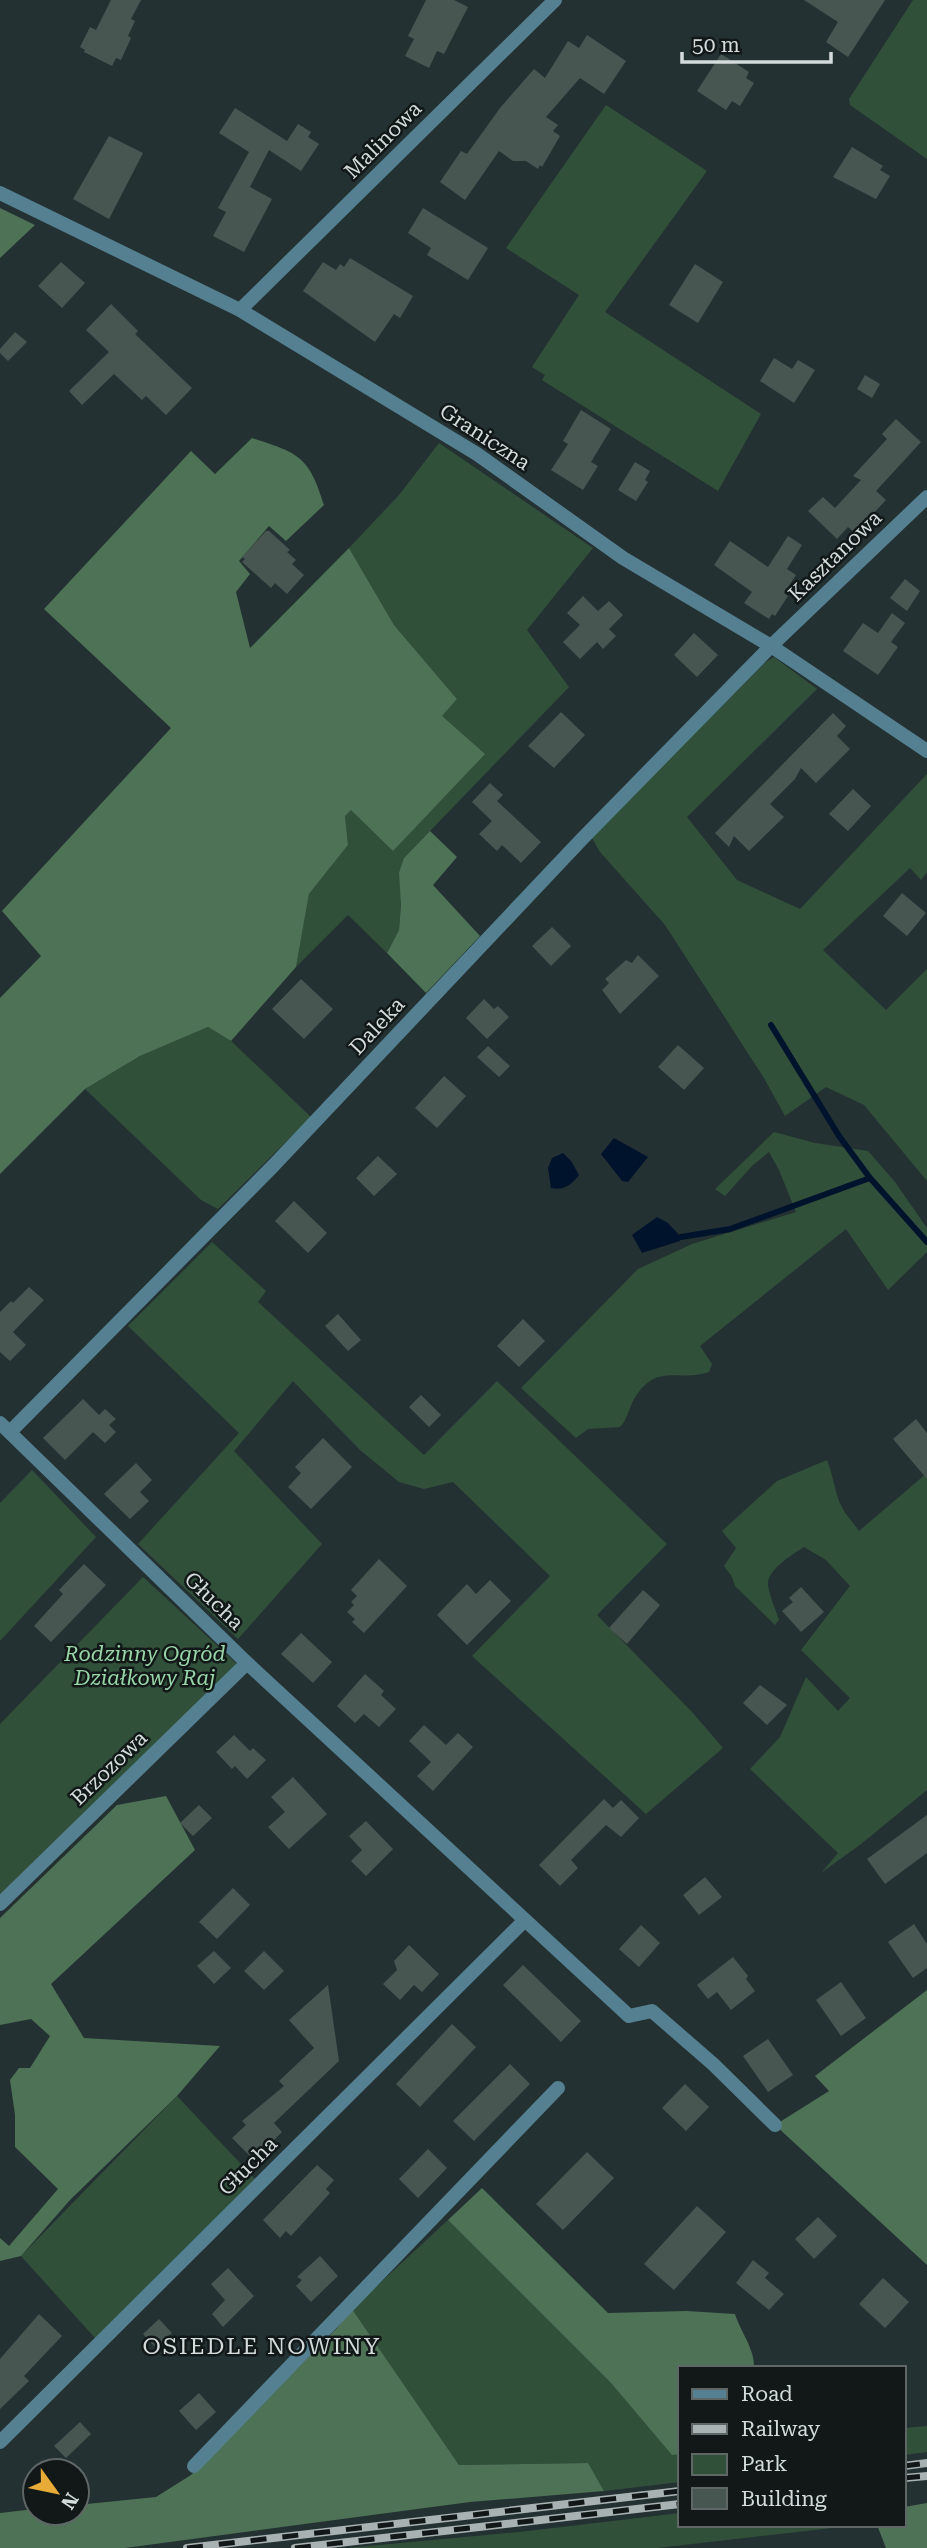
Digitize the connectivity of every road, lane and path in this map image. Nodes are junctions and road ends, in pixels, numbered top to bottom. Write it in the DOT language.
graph roads {
  1 [pos="555,0"];
  2 [pos="0,193"];
  3 [pos="240,310"];
  4 [pos="927,497"];
  5 [pos="771,646"];
  6 [pos="927,751"];
  7 [pos="5,1428"];
  8 [pos="247,1662"];
  9 [pos="0,1904"];
  10 [pos="525,1920"];
  11 [pos="558,2088"];
  12 [pos="775,2125"];
  13 [pos="0,2442"];
  14 [pos="194,2466"];
  1 -- 3 [label="street, Malinowa"];
  2 -- 3 [label="street, Graniczna"];
  3 -- 5 [label="street, Graniczna"];
  4 -- 5 [label="street, Kasztanowa"];
  5 -- 6 [label="street, Graniczna"];
  5 -- 7 [label="street, Daleka"];
  7 -- 8 [label="street, Głucha"];
  8 -- 9 [label="street, Brzozowa"];
  8 -- 10 [label="street, Głucha"];
  10 -- 12 [label="street, Głucha"];
  10 -- 13 [label="street, Głucha"];
  11 -- 14 [label="street"];
}
